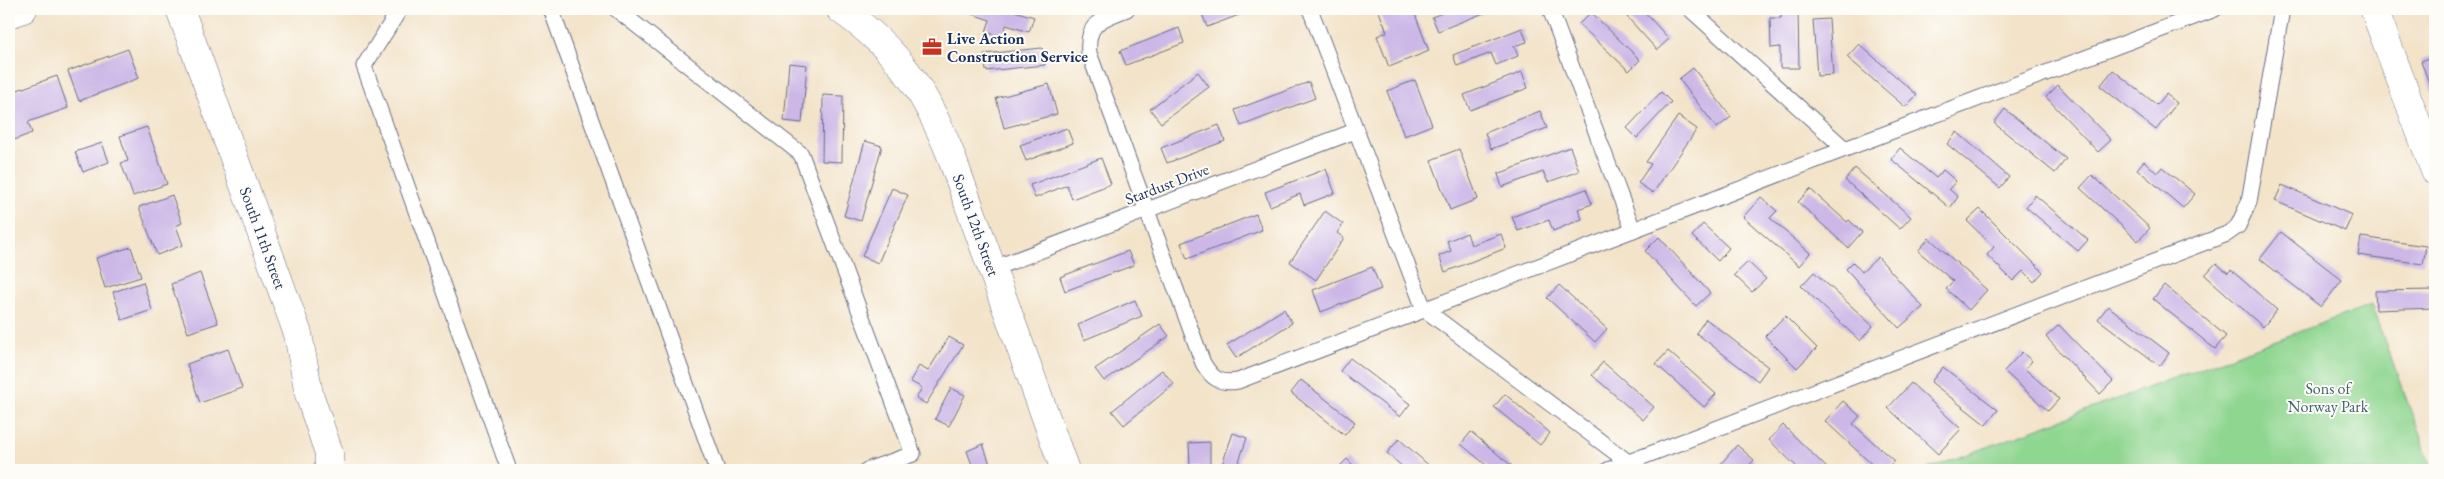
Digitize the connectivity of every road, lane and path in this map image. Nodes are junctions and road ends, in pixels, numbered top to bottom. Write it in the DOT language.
graph roads {
  1 [pos="23,9"];
  2 [pos="180,9"];
  3 [pos="400,9"];
  4 [pos="551,9"];
  5 [pos="616,9"];
  6 [pos="840,9"];
  7 [pos="1128,9"];
  8 [pos="1310,9"];
  9 [pos="1550,9"];
  10 [pos="1690,9"];
  11 [pos="2215,9"];
  12 [pos="2282,9"];
  13 [pos="2374,9"];
  14 [pos="9,14"];
  15 [pos="1355,131"];
  16 [pos="1845,150"];
  17 [pos="2435,171"];
  18 [pos="1148,210"];
  19 [pos="1634,230"];
  20 [pos="992,269"];
  21 [pos="1424,309"];
  22 [pos="1628,462"];
  23 [pos="329,470"];
  24 [pos="509,470"];
  25 [pos="717,470"];
  26 [pos="867,470"];
  27 [pos="1065,470"];
  28 [pos="1608,470"];
  1 -- 14 [label="street"];
  2 -- 23 [label="street, South 11th Street"];
  3 -- 24 [label="lane"];
  4 -- 25 [label="lane"];
  5 -- 26 [label="lane"];
  6 -- 20 [label="street, South 12th Street"];
  7 -- 18 [label="lane"];
  8 -- 15 [label="lane"];
  9 -- 19 [label="lane"];
  10 -- 16 [label="lane"];
  11 -- 16 [label="lane"];
  12 -- 22 [label="lane"];
  13 -- 17 [label="street"];
  15 -- 18 [label="lane, Stardust Drive"];
  15 -- 21 [label="lane"];
  16 -- 19 [label="lane"];
  18 -- 20 [label="lane, Stardust Drive"];
  18 -- 21 [label="lane"];
  19 -- 21 [label="lane"];
  20 -- 27 [label="street, South 12th Street"];
  21 -- 22 [label="lane"];
  22 -- 28 [label="lane"];
}
